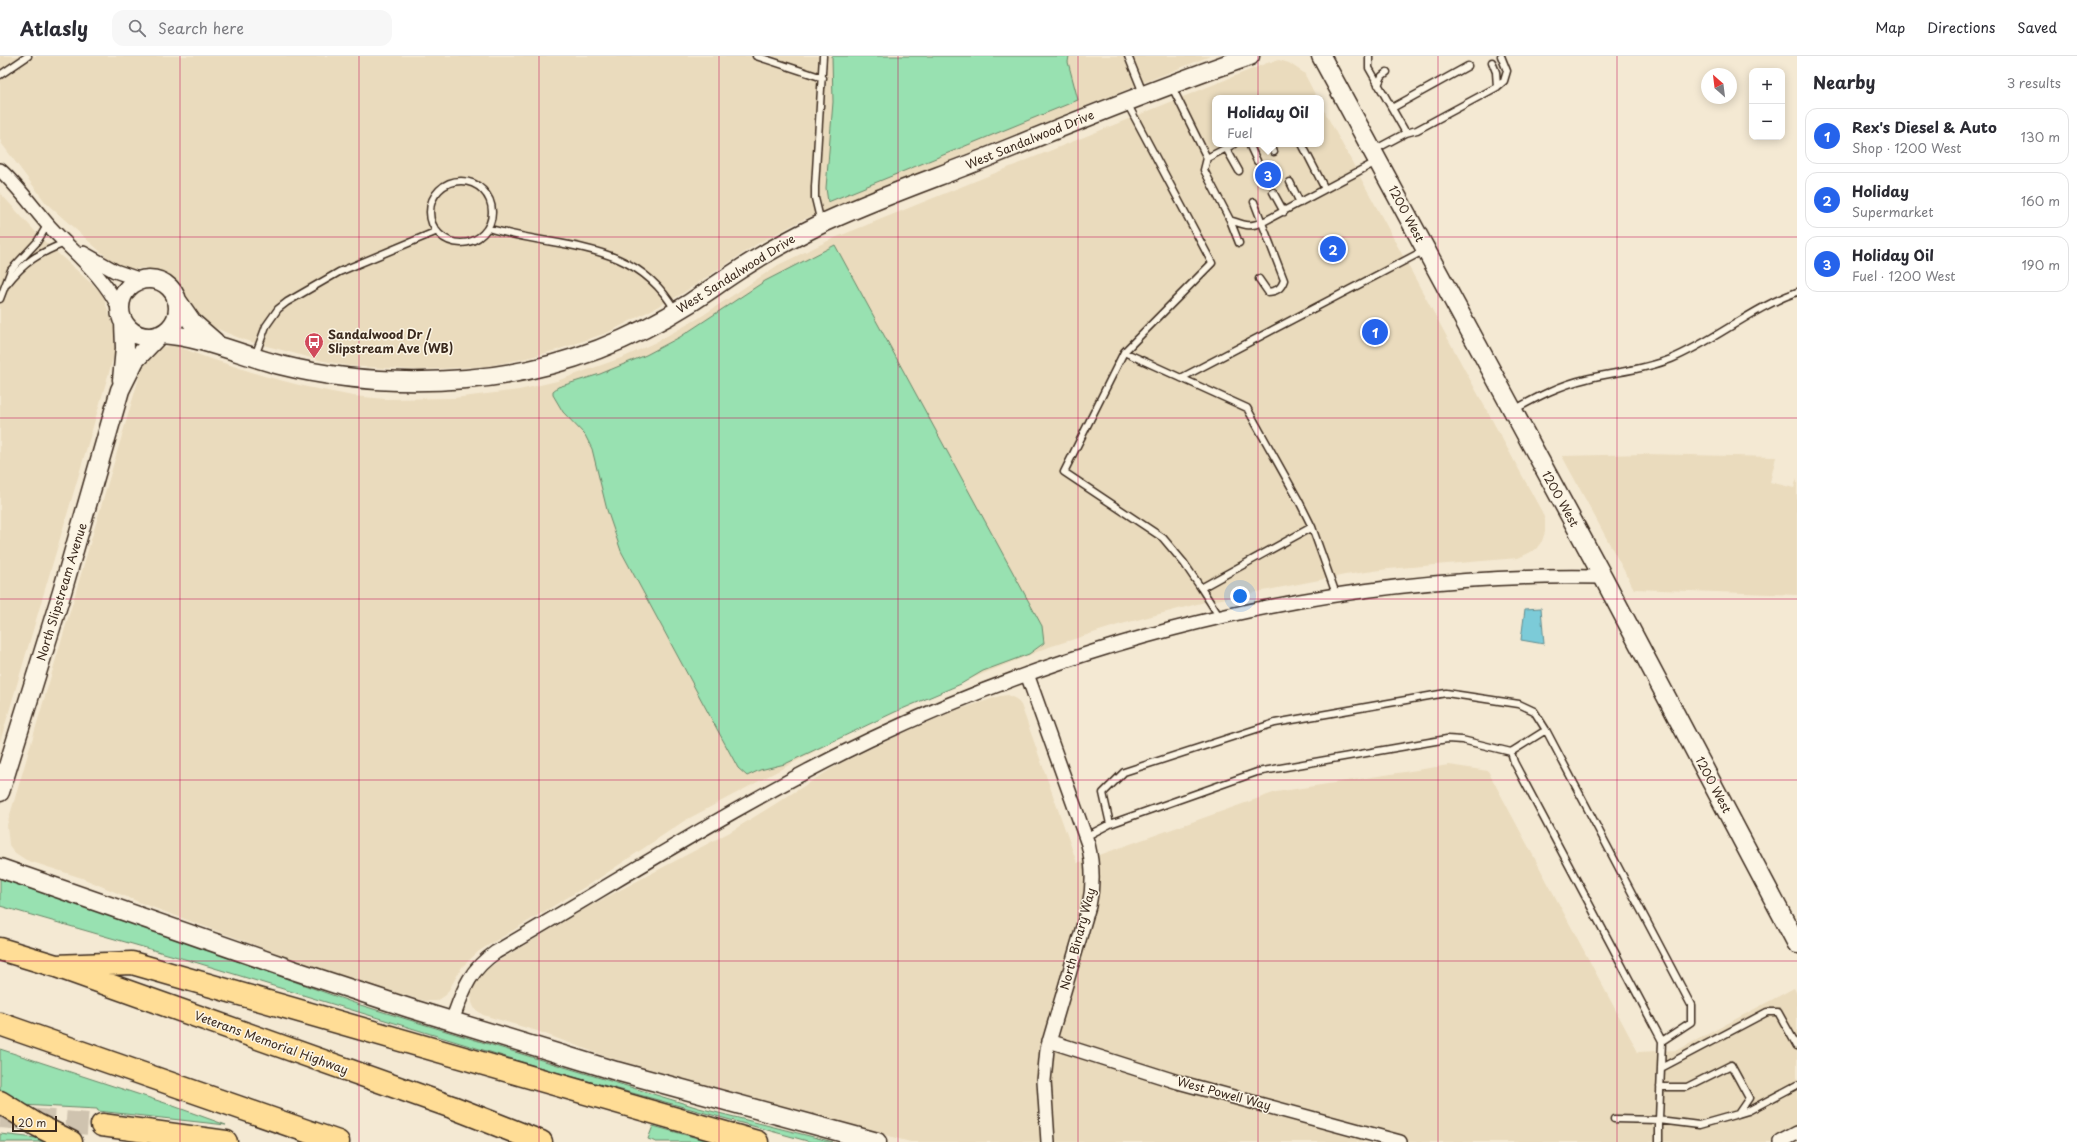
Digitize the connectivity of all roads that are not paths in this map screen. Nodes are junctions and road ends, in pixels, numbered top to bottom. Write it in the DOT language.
graph roads {
  1 [pos="28,56"];
  2 [pos="756,56"];
  3 [pos="823,56"];
  4 [pos="1128,56"];
  5 [pos="1250,56"];
  6 [pos="1321,56"];
  7 [pos="1369,56"];
  8 [pos="1501,56"];
  9 [pos="1492,62"];
  10 [pos="1468,66"];
  11 [pos="1387,72"];
  12 [pos="0,75"];
  13 [pos="823,78"];
  14 [pos="1170,84"];
  15 [pos="1378,85"];
  16 [pos="1497,87"];
  17 [pos="1143,95"];
  18 [pos="1126,101"];
  19 [pos="1392,108"];
  20 [pos="1406,133"];
  21 [pos="1250,147"];
  22 [pos="1272,147"];
  23 [pos="1304,147"];
  24 [pos="1226,148"];
  25 [pos="1274,152"];
  26 [pos="1374,156"];
  27 [pos="1207,158"];
  28 [pos="1257,161"];
  29 [pos="0,170"];
  30 [pos="1239,171"];
  31 [pos="1290,182"];
  32 [pos="1326,189"];
  33 [pos="1273,192"];
  34 [pos="1254,202"];
  35 [pos="1300,203"];
  36 [pos="1284,212"];
  37 [pos="1230,220"];
  38 [pos="1263,222"];
  39 [pos="48,224"];
  40 [pos="822,224"];
  41 [pos="488,228"];
  42 [pos="435,232"];
  43 [pos="66,243"];
  44 [pos="1239,243"];
  45 [pos="1425,250"];
  46 [pos="1259,279"];
  47 [pos="141,280"];
  48 [pos="6,285"];
  49 [pos="1797,292"];
  50 [pos="0,299"];
  51 [pos="176,299"];
  52 [pos="676,312"];
  53 [pos="121,316"];
  54 [pos="161,334"];
  55 [pos="228,349"];
  56 [pos="1124,352"];
  57 [pos="254,357"];
  58 [pos="1181,378"];
  59 [pos="120,390"];
  60 [pos="1513,411"];
  61 [pos="1312,527"];
  62 [pos="1603,577"];
  63 [pos="1201,588"];
  64 [pos="1336,594"];
  65 [pos="1219,616"];
  66 [pos="1026,674"];
  67 [pos="1546,730"];
  68 [pos="1511,752"];
  69 [pos="0,792"];
  70 [pos="1110,824"];
  71 [pos="1086,837"];
  72 [pos="0,868"];
  73 [pos="1797,944"];
  74 [pos="0,949"];
  75 [pos="56,966"];
  76 [pos="452,1021"];
  77 [pos="0,1024"];
  78 [pos="1049,1041"];
  79 [pos="1662,1041"];
  80 [pos="1797,1046"];
  81 [pos="1661,1068"];
  82 [pos="1797,1085"];
  83 [pos="1660,1086"];
  84 [pos="0,1102"];
  85 [pos="1738,1114"];
  86 [pos="1614,1119"];
  87 [pos="1659,1120"];
  88 [pos="102,1125"];
  89 [pos="1797,1133"];
  90 [pos="72,1142"];
  91 [pos="226,1142"];
  92 [pos="338,1142"];
  93 [pos="541,1142"];
  94 [pos="757,1142"];
  95 [pos="876,1142"];
  96 [pos="1048,1142"];
  97 [pos="1400,1142"];
  98 [pos="1659,1142"];
  99 [pos="1780,1142"];
  1 -- 12 [label="lane"];
  2 -- 13 [label="lane"];
  3 -- 13 [label="lane"];
  4 -- 17 [label="lane"];
  5 -- 14 [label="street, West Sandalwood Drive"];
  6 -- 26 [label="street, 1200 West"];
  7 -- 15 [label="lane"];
  8 -- 16 [label="lane"];
  9 -- 16 [label="lane"];
  10 -- 19 [label="lane"];
  11 -- 15 [label="lane"];
  13 -- 40 [label="lane"];
  14 -- 17 [label="street, West Sandalwood Drive"];
  14 -- 27 [label="lane"];
  15 -- 19 [label="lane"];
  16 -- 20 [label="lane"];
  17 -- 18 [label="street, West Sandalwood Drive"];
  18 -- 40 [label="street, West Sandalwood Drive"];
  18 -- 56 [label="lane"];
  19 -- 20 [label="lane"];
  20 -- 26 [label="lane"];
  21 -- 28 [label="lane"];
  22 -- 25 [label="lane"];
  23 -- 32 [label="lane"];
  24 -- 27 [label="lane"];
  24 -- 30 [label="lane"];
  26 -- 32 [label="lane"];
  26 -- 45 [label="street, 1200 West"];
  27 -- 37 [label="lane"];
  29 -- 39 [label="street"];
  31 -- 35 [label="lane"];
  32 -- 35 [label="lane"];
  33 -- 36 [label="lane"];
  34 -- 38 [label="lane"];
  35 -- 36 [label="lane"];
  36 -- 38 [label="lane"];
  37 -- 38 [label="lane"];
  37 -- 44 [label="lane"];
  38 -- 46 [label="lane"];
  39 -- 43 [label="street"];
  39 -- 48 [label="lane"];
  40 -- 52 [label="street, West Sandalwood Drive"];
  41 -- 42 [label="lane"];
  41 -- 42 [label="lane"];
  41 -- 52 [label="lane"];
  42 -- 57 [label="lane"];
  43 -- 47 [label="street"];
  43 -- 48 [label="lane"];
  43 -- 53 [label="street"];
  45 -- 58 [label="lane"];
  45 -- 60 [label="street, 1200 West"];
  47 -- 51 [label="street"];
  47 -- 53 [label="street"];
  48 -- 50 [label="lane"];
  49 -- 60 [label="lane"];
  51 -- 54 [label="street"];
  51 -- 55 [label="street, West Sandalwood Drive"];
  52 -- 57 [label="street, West Sandalwood Drive"];
  53 -- 54 [label="street"];
  53 -- 59 [label="street, North Slipstream Avenue"];
  54 -- 55 [label="street, West Sandalwood Drive"];
  54 -- 59 [label="street, North Slipstream Avenue"];
  55 -- 57 [label="street, West Sandalwood Drive"];
  56 -- 58 [label="lane"];
  56 -- 63 [label="lane"];
  58 -- 61 [label="lane"];
  59 -- 69 [label="street, North Slipstream Avenue"];
  60 -- 62 [label="street, 1200 West"];
  61 -- 63 [label="lane"];
  61 -- 64 [label="lane"];
  62 -- 64 [label="street"];
  62 -- 73 [label="street, 1200 West"];
  63 -- 65 [label="lane"];
  64 -- 65 [label="street"];
  65 -- 66 [label="street"];
  66 -- 71 [label="street, North Binary Way"];
  66 -- 76 [label="street"];
  67 -- 68 [label="lane"];
  67 -- 70 [label="lane"];
  67 -- 79 [label="lane"];
  68 -- 70 [label="lane"];
  68 -- 79 [label="lane"];
  70 -- 71 [label="lane"];
  71 -- 78 [label="street, North Binary Way"];
  72 -- 76 [label="street"];
  74 -- 75 [label="highway, Veterans Memorial Highway"];
  75 -- 93 [label="highway, Veterans Memorial Highway"];
  75 -- 94 [label="highway"];
  76 -- 95 [label="street"];
  77 -- 92 [label="highway"];
  78 -- 96 [label="street, North Binary Way"];
  78 -- 97 [label="street, West Powell Way"];
  79 -- 81 [label="lane"];
  80 -- 81 [label="lane"];
  81 -- 83 [label="lane"];
  82 -- 85 [label="lane"];
  83 -- 85 [label="lane"];
  83 -- 87 [label="lane"];
  84 -- 90 [label="highway"];
  85 -- 87 [label="lane"];
  86 -- 87 [label="lane"];
  87 -- 98 [label="lane"];
  88 -- 91 [label="highway"];
  89 -- 99 [label="street"];
}
